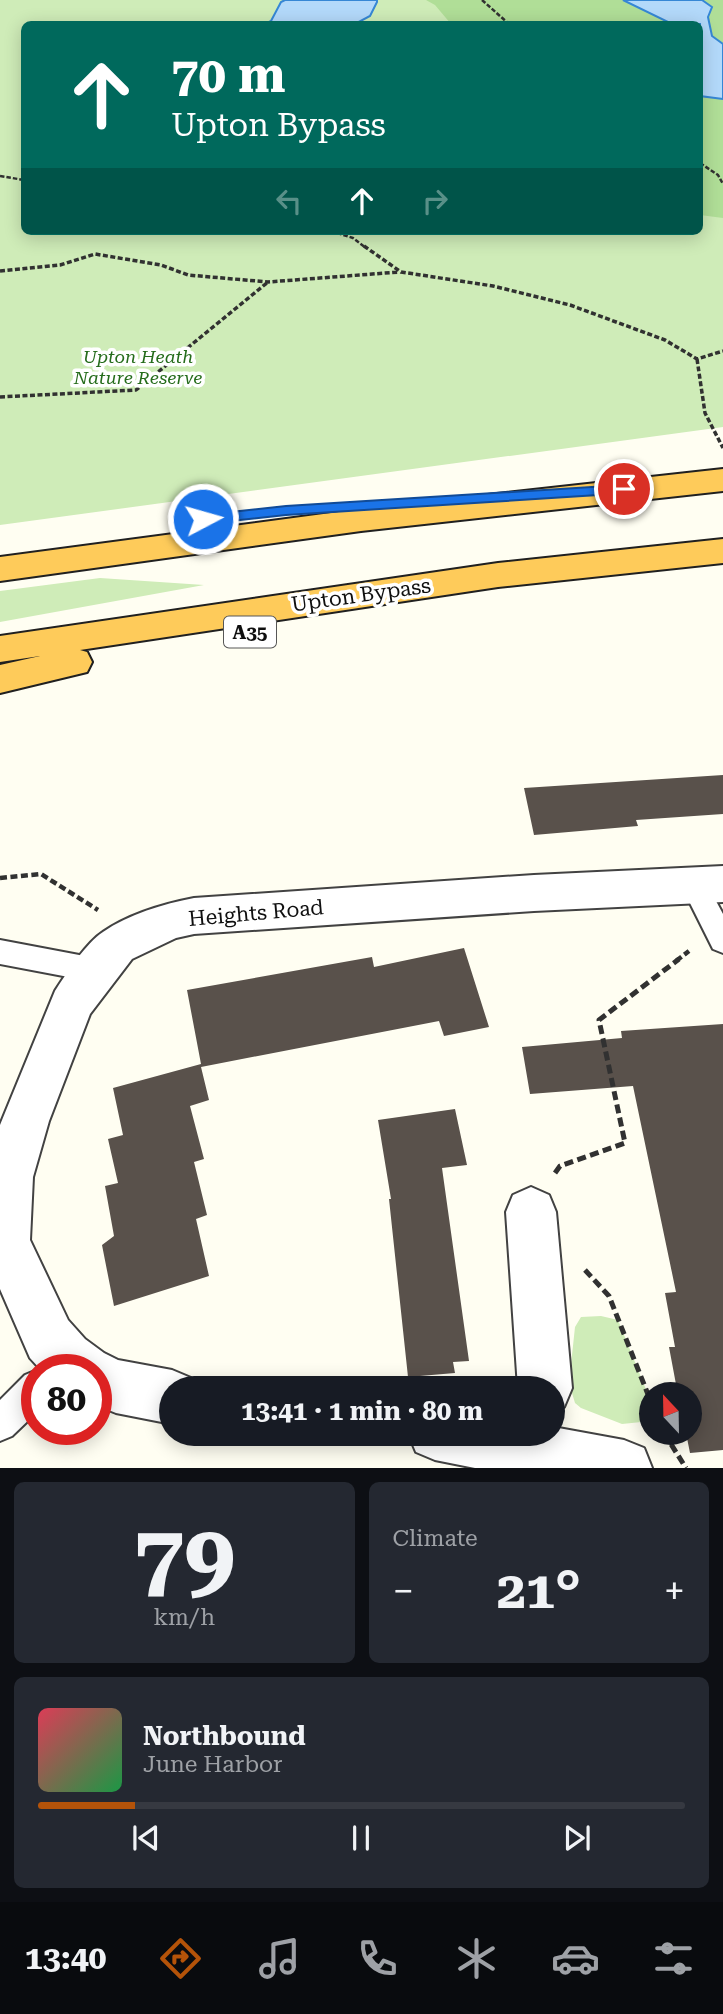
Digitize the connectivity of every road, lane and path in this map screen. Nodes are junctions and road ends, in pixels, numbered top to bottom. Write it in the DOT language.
graph roads {
  1 [pos="482,0"];
  2 [pos="506,21"];
  3 [pos="703,165"];
  4 [pos="0,176"];
  5 [pos="21,180"];
  6 [pos="723,184"];
  7 [pos="344,235"];
  8 [pos="0,271"];
  9 [pos="401,272"];
  10 [pos="268,282"];
  11 [pos="723,351"];
  12 [pos="697,359"];
  13 [pos="0,397"];
  14 [pos="723,448"];
  15 [pos="723,480"];
  16 [pos="575,494"];
  17 [pos="0,542"];
  18 [pos="723,551"];
  19 [pos="0,569"];
  20 [pos="498,575"];
  21 [pos="0,649"];
  22 [pos="0,678"];
  23 [pos="0,878"];
  24 [pos="709,885"];
  25 [pos="78,896"];
  26 [pos="720,935"];
  27 [pos="0,952"];
  28 [pos="95,970"];
  29 [pos="531,1212"];
  30 [pos="3,1243"];
  31 [pos="583,1268"];
  32 [pos="57,1354"];
  33 [pos="544,1376"];
  34 [pos="643,1382"];
  35 [pos="112,1385"];
  36 [pos="159,1394"];
  37 [pos="21,1408"];
  38 [pos="0,1424"];
  39 [pos="558,1446"];
  40 [pos="672,1446"];
  41 [pos="624,1468"];
  42 [pos="686,1468"];
  1 -- 2 [label="path"];
  3 -- 6 [label="path"];
  4 -- 5 [label="path"];
  7 -- 9 [label="path"];
  8 -- 10 [label="path"];
  9 -- 10 [label="path"];
  9 -- 12 [label="path"];
  10 -- 13 [label="path"];
  11 -- 12 [label="path"];
  12 -- 14 [label="path"];
  15 -- 16 [label="highway"];
  16 -- 17 [label="highway"];
  16 -- 19 [label="highway"];
  18 -- 20 [label="highway, Upton Bypass / A35"];
  20 -- 21 [label="highway, Upton Bypass / A35"];
  20 -- 22 [label="highway, A35"];
  23 -- 25 [label="path"];
  24 -- 26 [label="lane"];
  24 -- 28 [label="street, Heights Road"];
  26 -- 29 [label="path"];
  27 -- 28 [label="lane"];
  28 -- 30 [label="street, Heights Road"];
  29 -- 33 [label="street"];
  30 -- 32 [label="street"];
  31 -- 34 [label="path"];
  35 -- 36 [label="street"];
  37 -- 38 [label="lane"];
  39 -- 41 [label="street"];
  40 -- 42 [label="path"];
}
